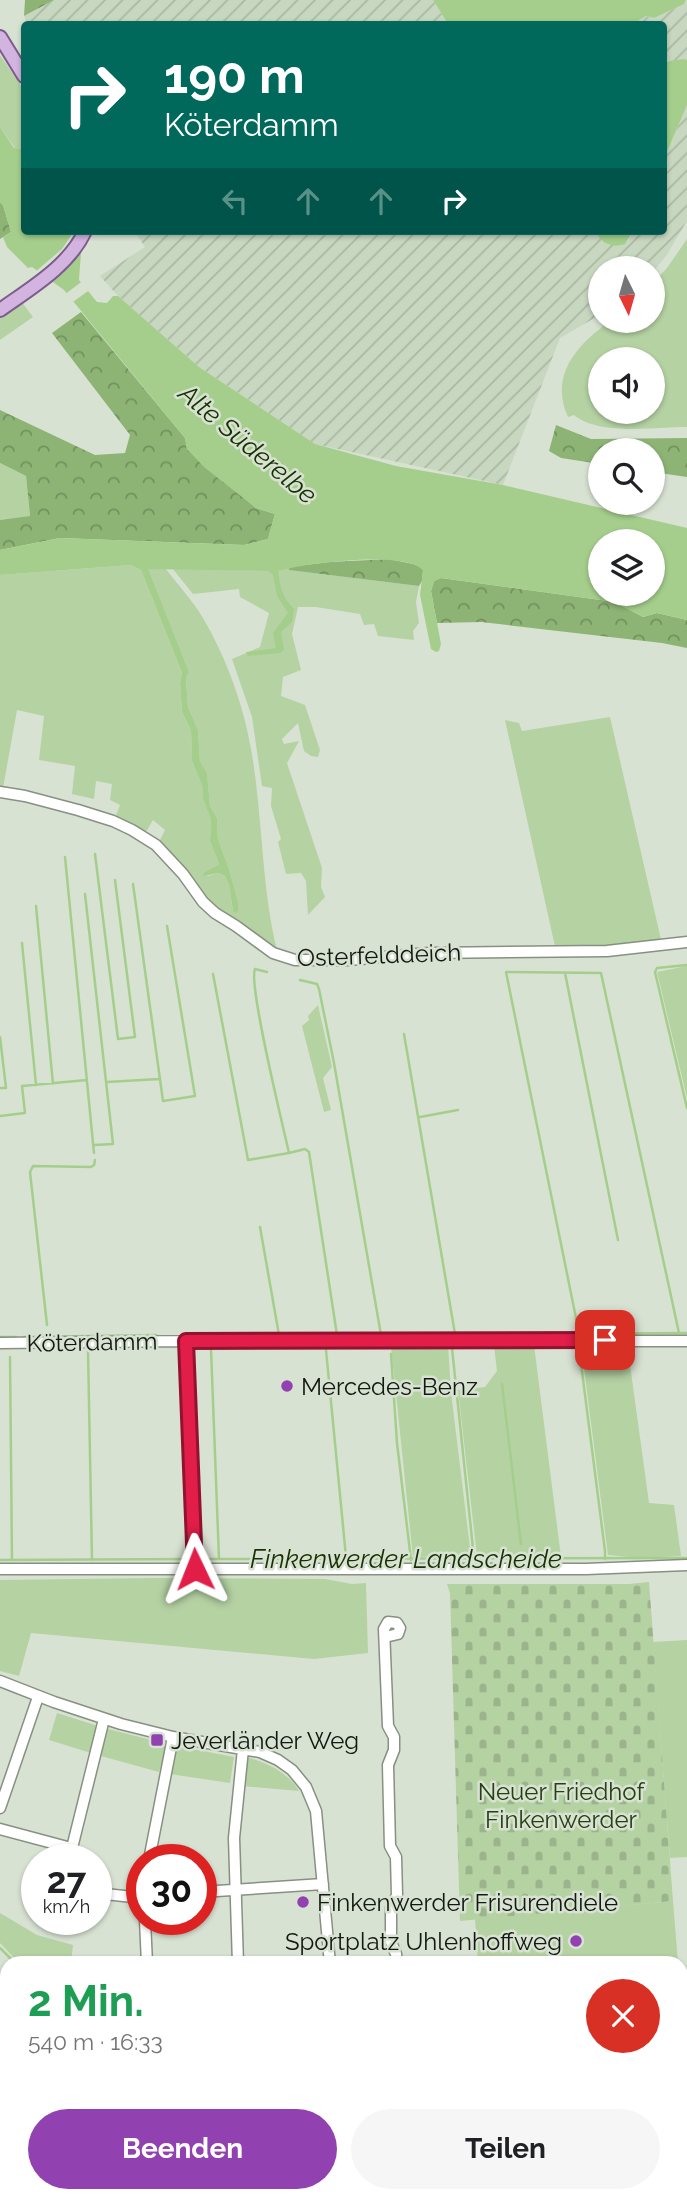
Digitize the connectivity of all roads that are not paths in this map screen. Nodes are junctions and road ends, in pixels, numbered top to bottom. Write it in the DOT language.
graph roads {
  1 [pos="0,37"];
  2 [pos="21,71"];
  3 [pos="83,235"];
  4 [pos="0,310"];
  5 [pos="0,792"];
  6 [pos="687,942"];
  7 [pos="186,1341"];
  8 [pos="687,1341"];
  9 [pos="0,1343"];
  10 [pos="195,1562"];
  11 [pos="687,1565"];
  12 [pos="0,1569"];
  13 [pos="385,1637"];
  14 [pos="0,1681"];
  15 [pos="38,1697"];
  16 [pos="104,1719"];
  17 [pos="173,1737"];
  18 [pos="243,1749"];
  19 [pos="0,1808"];
  20 [pos="0,1829"];
  21 [pos="56,1844"];
  22 [pos="72,1844"];
  23 [pos="152,1844"];
  24 [pos="323,1884"];
  25 [pos="234,1890"];
  26 [pos="217,1891"];
  27 [pos="146,1935"];
  28 [pos="147,1956"];
  29 [pos="238,1956"];
  30 [pos="329,1956"];
  31 [pos="397,1956"];
  1 -- 2 [label="main road"];
  3 -- 4 [label="main road"];
  5 -- 6 [label="street, Osterfelddeich"];
  7 -- 8 [label="street, Köterdamm"];
  7 -- 9 [label="street, Köterdamm"];
  7 -- 10 [label="street"];
  10 -- 11 [label="street"];
  10 -- 12 [label="street"];
  13 -- 31 [label="street"];
  14 -- 15 [label="street"];
  15 -- 16 [label="street"];
  15 -- 19 [label="street"];
  16 -- 17 [label="street"];
  16 -- 22 [label="street"];
  17 -- 18 [label="street"];
  17 -- 23 [label="street"];
  18 -- 24 [label="street"];
  18 -- 25 [label="street"];
  20 -- 21 [label="street"];
  24 -- 25 [label="street"];
  24 -- 30 [label="street"];
  25 -- 26 [label="street"];
  25 -- 29 [label="street"];
  27 -- 28 [label="street"];
}
